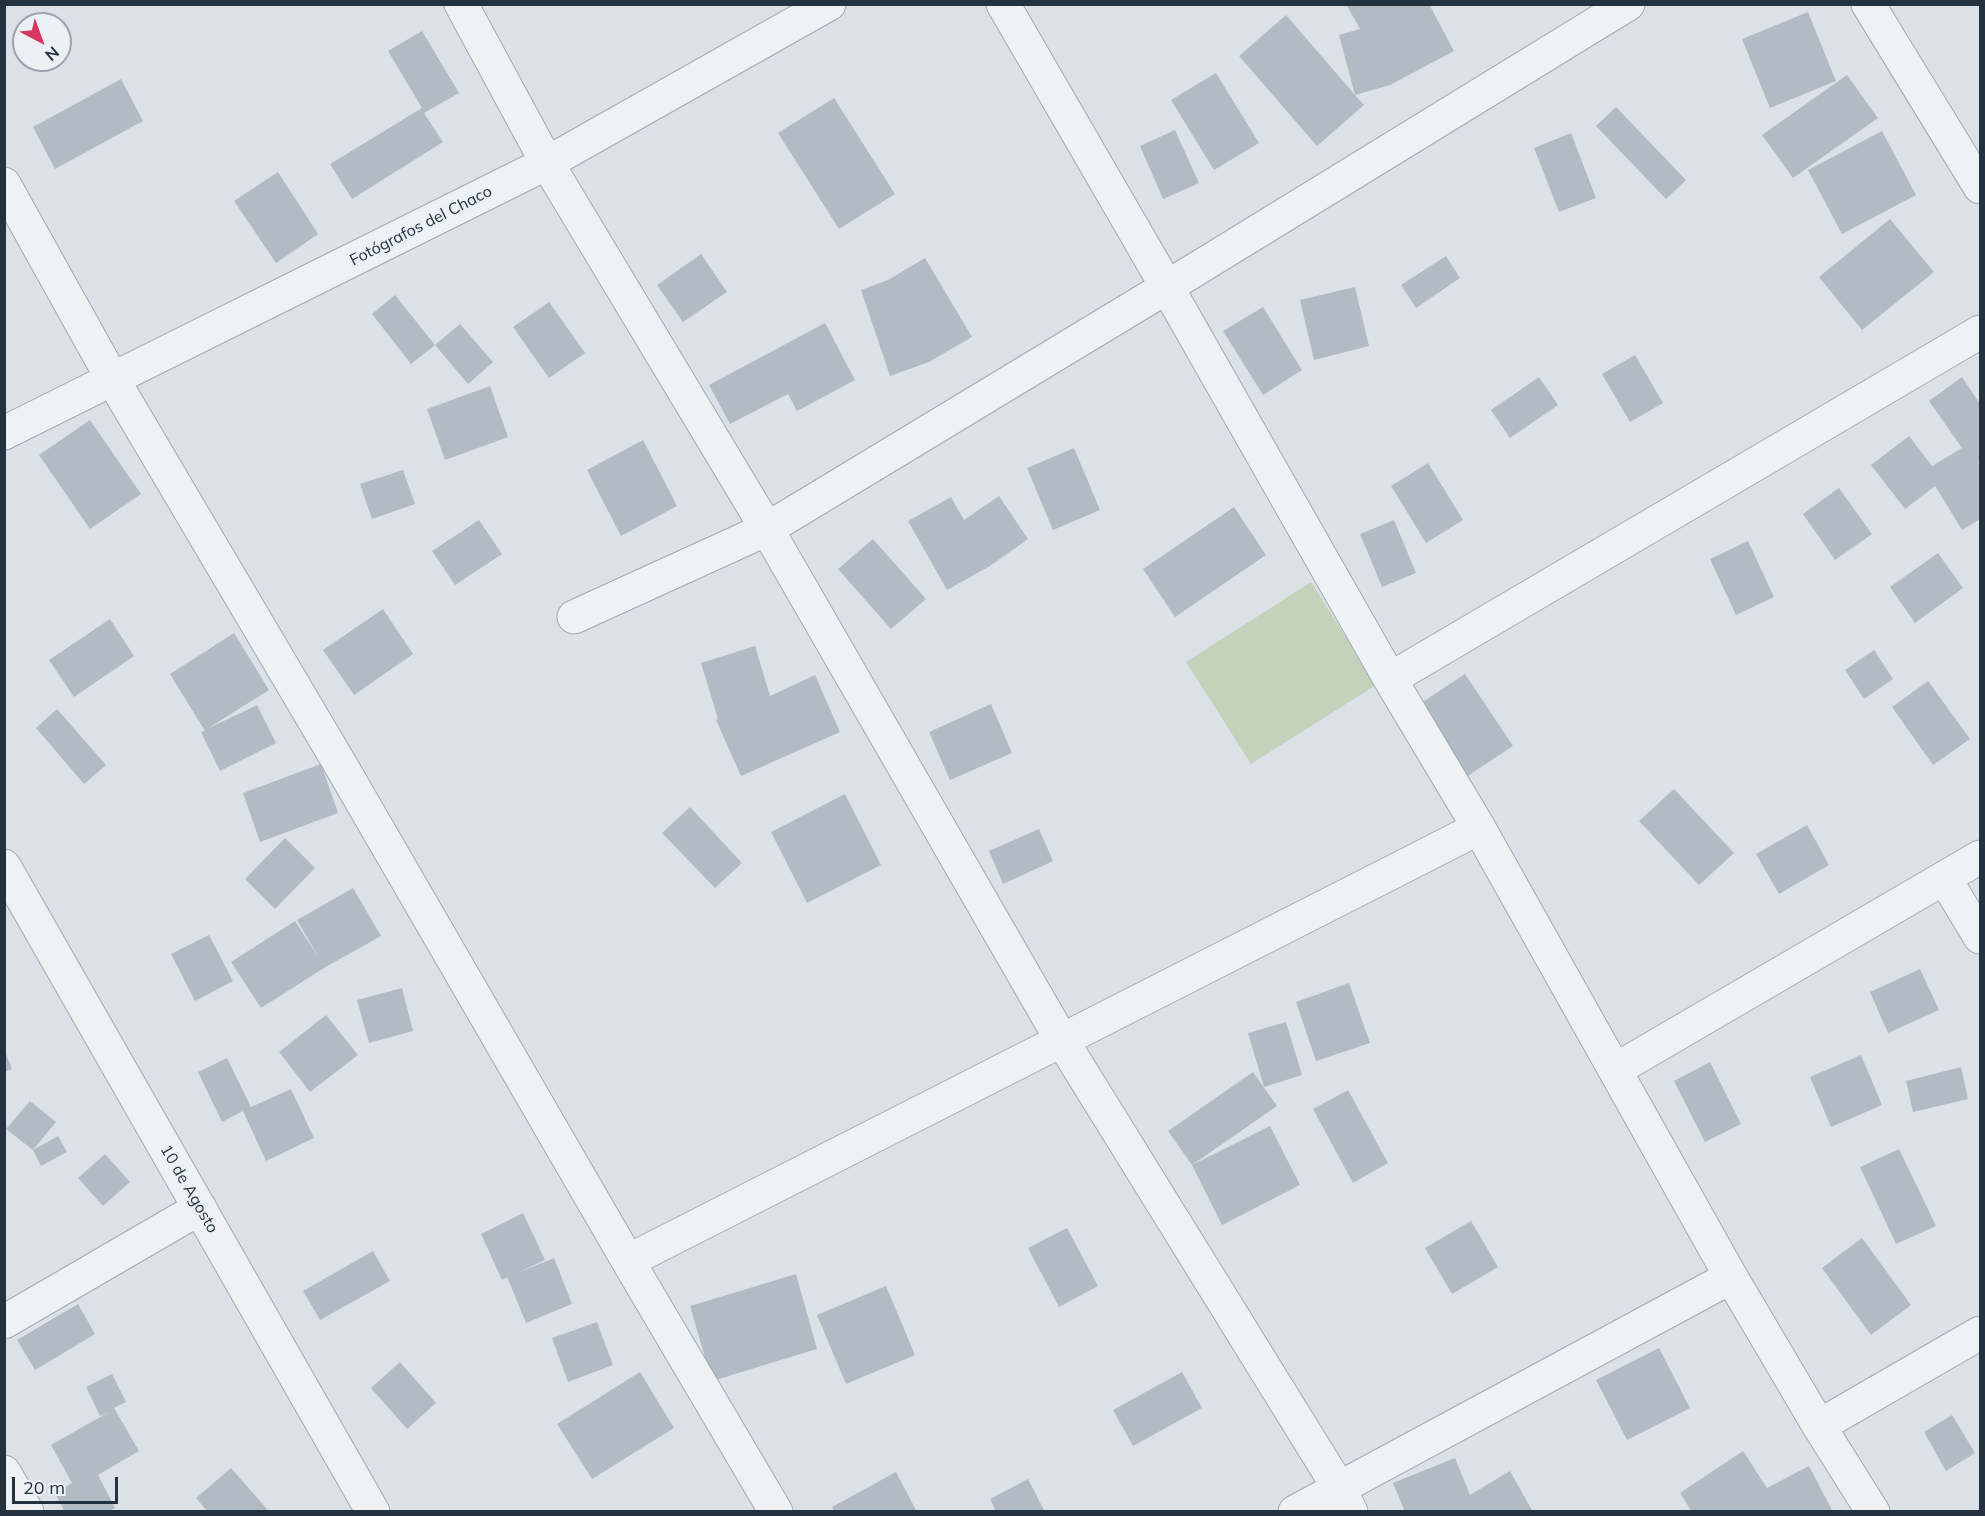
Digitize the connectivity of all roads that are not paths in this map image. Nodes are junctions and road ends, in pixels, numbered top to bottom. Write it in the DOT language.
graph roads {
  1 [pos="461,4"];
  2 [pos="829,4"];
  3 [pos="1003,4"];
  4 [pos="1628,4"];
  5 [pos="1868,4"];
  6 [pos="547,163"];
  7 [pos="4,184"];
  8 [pos="1980,187"];
  9 [pos="1167,287"];
  10 [pos="1980,332"];
  11 [pos="113,381"];
  12 [pos="4,433"];
  13 [pos="767,529"];
  14 [pos="574,617"];
  15 [pos="1390,679"];
  16 [pos="1479,828"];
  17 [pos="1980,856"];
  18 [pos="4,866"];
  19 [pos="1945,879"];
  20 [pos="1980,937"];
  21 [pos="1061,1039"];
  22 [pos="1615,1070"];
  23 [pos="200,1208"];
  24 [pos="628,1262"];
  25 [pos="1731,1277"];
  26 [pos="4,1322"];
  27 [pos="1980,1333"];
  28 [pos="1820,1426"];
  29 [pos="4,1472"];
  30 [pos="1345,1500"];
  31 [pos="27,1512"];
  32 [pos="373,1512"];
  33 [pos="776,1512"];
  34 [pos="1295,1512"];
  35 [pos="1873,1512"];
  1 -- 6 [label="street"];
  2 -- 6 [label="street, Fotógrafos del Chaco"];
  3 -- 9 [label="street"];
  4 -- 9 [label="street"];
  5 -- 8 [label="street"];
  6 -- 11 [label="street, Fotógrafos del Chaco"];
  6 -- 13 [label="street"];
  7 -- 11 [label="street"];
  9 -- 13 [label="street"];
  9 -- 15 [label="street"];
  10 -- 15 [label="street"];
  11 -- 12 [label="street, Fotógrafos del Chaco"];
  11 -- 24 [label="street"];
  13 -- 14 [label="street"];
  13 -- 21 [label="street"];
  15 -- 16 [label="street"];
  16 -- 21 [label="street"];
  16 -- 22 [label="street"];
  17 -- 19 [label="street"];
  18 -- 23 [label="street, 10 de Agosto"];
  19 -- 20 [label="street"];
  19 -- 22 [label="street"];
  21 -- 24 [label="street"];
  21 -- 30 [label="street"];
  22 -- 25 [label="street"];
  23 -- 26 [label="street"];
  23 -- 32 [label="street, 10 de Agosto"];
  24 -- 33 [label="street"];
  25 -- 28 [label="street"];
  25 -- 30 [label="street"];
  27 -- 28 [label="street"];
  28 -- 35 [label="street"];
  29 -- 31 [label="street"];
  30 -- 34 [label="street"];
}
